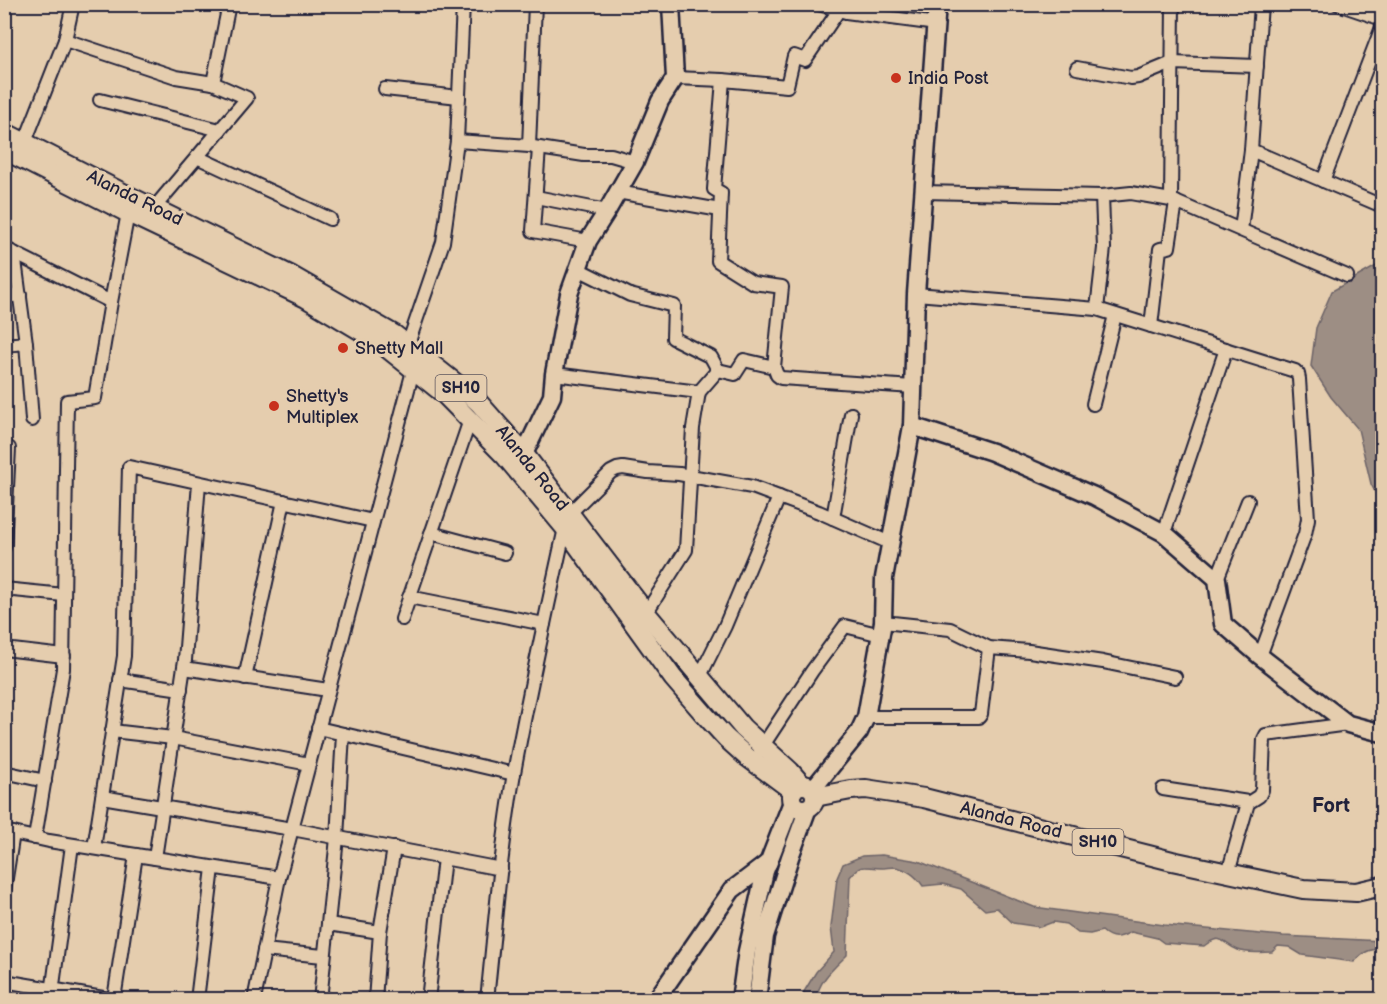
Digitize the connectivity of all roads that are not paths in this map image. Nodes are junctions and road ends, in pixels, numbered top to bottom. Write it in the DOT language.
graph roads {
  1 [pos="73,4"];
  2 [pos="229,4"];
  3 [pos="463,4"];
  4 [pos="535,4"];
  5 [pos="671,4"];
  6 [pos="819,4"];
  7 [pos="937,4"];
  8 [pos="1173,4"];
  9 [pos="1261,4"];
  10 [pos="1338,4"];
  11 [pos="839,10"];
  12 [pos="1383,19"];
  13 [pos="937,24"];
  14 [pos="1383,27"];
  15 [pos="65,40"];
  16 [pos="1172,63"];
  17 [pos="1257,66"];
  18 [pos="1077,68"];
  19 [pos="675,78"];
  20 [pos="723,80"];
  21 [pos="213,83"];
  22 [pos="386,89"];
  23 [pos="459,97"];
  24 [pos="100,100"];
  25 [pos="220,130"];
  26 [pos="4,132"];
  27 [pos="457,141"];
  28 [pos="25,142"];
  29 [pos="534,147"];
  30 [pos="4,150"];
  31 [pos="1251,150"];
  32 [pos="196,157"];
  33 [pos="635,162"];
  34 [pos="1323,181"];
  35 [pos="617,192"];
  36 [pos="923,192"];
  37 [pos="1102,196"];
  38 [pos="536,197"];
  39 [pos="1174,201"];
  40 [pos="1383,206"];
  41 [pos="154,208"];
  42 [pos="720,210"];
  43 [pos="607,211"];
  44 [pos="128,213"];
  45 [pos="330,219"];
  46 [pos="1241,230"];
  47 [pos="588,241"];
  48 [pos="9,250"];
  49 [pos="578,269"];
  50 [pos="1347,276"];
  51 [pos="916,294"];
  52 [pos="20,295"];
  53 [pos="4,297"];
  54 [pos="111,302"];
  55 [pos="1097,309"];
  56 [pos="339,310"];
  57 [pos="1115,315"];
  58 [pos="1151,326"];
  59 [pos="26,343"];
  60 [pos="4,345"];
  61 [pos="1226,349"];
  62 [pos="411,357"];
  63 [pos="774,368"];
  64 [pos="718,370"];
  65 [pos="554,374"];
  66 [pos="913,387"];
  67 [pos="699,392"];
  68 [pos="1093,405"];
  69 [pos="851,414"];
  70 [pos="32,420"];
  71 [pos="470,420"];
  72 [pos="912,426"];
  73 [pos="9,448"];
  74 [pos="513,450"];
  75 [pos="690,476"];
  76 [pos="199,483"];
  77 [pos="779,497"];
  78 [pos="284,501"];
  79 [pos="1248,501"];
  80 [pos="833,518"];
  81 [pos="373,521"];
  82 [pos="567,521"];
  83 [pos="431,533"];
  84 [pos="1164,533"];
  85 [pos="891,543"];
  86 [pos="4,548"];
  87 [pos="505,553"];
  88 [pos="1217,579"];
  89 [pos="4,589"];
  90 [pos="64,596"];
  91 [pos="409,597"];
  92 [pos="646,613"];
  93 [pos="402,619"];
  94 [pos="544,624"];
  95 [pos="882,628"];
  96 [pos="989,648"];
  97 [pos="4,649"];
  98 [pos="64,656"];
  99 [pos="1260,656"];
  100 [pos="184,668"];
  101 [pos="700,676"];
  102 [pos="1175,676"];
  103 [pos="244,678"];
  104 [pos="120,680"];
  105 [pos="181,689"];
  106 [pos="328,690"];
  107 [pos="866,717"];
  108 [pos="1348,724"];
  109 [pos="318,728"];
  110 [pos="112,731"];
  111 [pos="343,734"];
  112 [pos="1383,734"];
  113 [pos="173,738"];
  114 [pos="757,753"];
  115 [pos="309,765"];
  116 [pos="4,772"];
  117 [pos="514,774"];
  118 [pos="45,781"];
  119 [pos="1163,789"];
  120 [pos="804,795"];
  121 [pos="102,797"];
  122 [pos="1248,802"];
  123 [pos="163,806"];
  124 [pos="291,829"];
  125 [pos="9,832"];
  126 [pos="35,838"];
  127 [pos="337,838"];
  128 [pos="72,845"];
  129 [pos="94,848"];
  130 [pos="394,849"];
  131 [pos="136,855"];
  132 [pos="155,858"];
  133 [pos="444,858"];
  134 [pos="769,862"];
  135 [pos="213,867"];
  136 [pos="501,869"];
  137 [pos="1228,873"];
  138 [pos="279,878"];
  139 [pos="5,882"];
  140 [pos="1383,886"];
  141 [pos="328,924"];
  142 [pos="380,932"];
  143 [pos="264,950"];
  144 [pos="323,956"];
  145 [pos="4,981"];
  146 [pos="51,994"];
  147 [pos="115,999"];
  148 [pos="196,999"];
  149 [pos="254,999"];
  150 [pos="320,999"];
  151 [pos="375,999"];
  152 [pos="428,999"];
  153 [pos="487,999"];
  154 [pos="656,999"];
  155 [pos="740,999"];
  156 [pos="757,999"];
  1 -- 15 [label="street"];
  2 -- 21 [label="street"];
  3 -- 23 [label="street"];
  4 -- 29 [label="street"];
  5 -- 19 [label="street"];
  6 -- 11 [label="street"];
  7 -- 13 [label="street"];
  8 -- 16 [label="street"];
  9 -- 17 [label="street"];
  10 -- 12 [label="street"];
  11 -- 13 [label="street"];
  11 -- 20 [label="street"];
  13 -- 36 [label="street"];
  14 -- 34 [label="street"];
  15 -- 21 [label="street"];
  15 -- 28 [label="street"];
  16 -- 17 [label="street"];
  16 -- 18 [label="street"];
  16 -- 39 [label="street"];
  17 -- 31 [label="street"];
  19 -- 20 [label="street"];
  19 -- 33 [label="street"];
  20 -- 42 [label="street"];
  21 -- 25 [label="street"];
  22 -- 23 [label="street"];
  23 -- 27 [label="street"];
  24 -- 25 [label="street"];
  25 -- 32 [label="street"];
  26 -- 28 [label="main road, Alanda Road / SH10"];
  27 -- 29 [label="street"];
  27 -- 62 [label="street"];
  28 -- 41 [label="main road, Alanda Road / SH10"];
  29 -- 33 [label="street"];
  29 -- 38 [label="street"];
  30 -- 44 [label="main road, Alanda Road / SH10"];
  31 -- 34 [label="street"];
  31 -- 46 [label="street"];
  32 -- 41 [label="street"];
  32 -- 45 [label="street"];
  33 -- 35 [label="street"];
  34 -- 40 [label="street"];
  35 -- 42 [label="street"];
  35 -- 43 [label="street"];
  36 -- 37 [label="street"];
  36 -- 51 [label="street"];
  37 -- 39 [label="street"];
  37 -- 55 [label="street"];
  38 -- 43 [label="street"];
  38 -- 47 [label="street"];
  39 -- 46 [label="street"];
  39 -- 58 [label="street"];
  41 -- 56 [label="main road, Alanda Road / SH10"];
  42 -- 63 [label="street"];
  43 -- 47 [label="street"];
  44 -- 54 [label="street"];
  44 -- 56 [label="main road, Alanda Road / SH10"];
  46 -- 50 [label="street"];
  47 -- 49 [label="street"];
  48 -- 52 [label="street"];
  48 -- 54 [label="street"];
  49 -- 64 [label="street"];
  49 -- 65 [label="street"];
  51 -- 55 [label="street"];
  51 -- 66 [label="street"];
  52 -- 53 [label="street"];
  52 -- 59 [label="street"];
  54 -- 90 [label="street"];
  55 -- 57 [label="street"];
  56 -- 62 [label="main road, Alanda Road / SH10"];
  57 -- 58 [label="street"];
  57 -- 68 [label="street"];
  58 -- 61 [label="street"];
  59 -- 60 [label="street"];
  59 -- 70 [label="street"];
  61 -- 84 [label="street"];
  61 -- 99 [label="street"];
  62 -- 71 [label="main road, Alanda Road / SH10"];
  62 -- 74 [label="main road, Alanda Road / SH10"];
  62 -- 81 [label="street"];
  63 -- 64 [label="street"];
  63 -- 66 [label="street"];
  64 -- 67 [label="street"];
  65 -- 67 [label="street"];
  65 -- 74 [label="street"];
  66 -- 72 [label="street"];
  67 -- 75 [label="street"];
  69 -- 80 [label="street"];
  71 -- 74 [label="main road, Alanda Road / SH10"];
  71 -- 83 [label="street"];
  72 -- 84 [label="street"];
  72 -- 85 [label="street"];
  73 -- 86 [label="street"];
  74 -- 82 [label="main road, Alanda Road / SH10"];
  75 -- 77 [label="street"];
  75 -- 82 [label="street"];
  75 -- 92 [label="street"];
  76 -- 78 [label="street"];
  76 -- 100 [label="street"];
  76 -- 104 [label="street"];
  77 -- 80 [label="street"];
  77 -- 101 [label="street"];
  78 -- 81 [label="street"];
  78 -- 103 [label="street"];
  79 -- 88 [label="street"];
  80 -- 85 [label="street"];
  81 -- 106 [label="street"];
  82 -- 92 [label="main road, Alanda Road / SH10"];
  82 -- 94 [label="street"];
  82 -- 114 [label="main road, Alanda Road / SH10"];
  83 -- 87 [label="street"];
  83 -- 91 [label="street"];
  84 -- 88 [label="street"];
  85 -- 95 [label="street"];
  88 -- 99 [label="street"];
  89 -- 90 [label="street"];
  90 -- 98 [label="street"];
  91 -- 93 [label="street"];
  91 -- 94 [label="street"];
  92 -- 101 [label="main road, Alanda Road / SH10"];
  94 -- 117 [label="street"];
  95 -- 96 [label="street"];
  95 -- 107 [label="street"];
  95 -- 114 [label="street"];
  96 -- 102 [label="street"];
  96 -- 107 [label="street"];
  97 -- 98 [label="street"];
  98 -- 118 [label="street"];
  99 -- 108 [label="street"];
  100 -- 103 [label="street"];
  100 -- 105 [label="street"];
  101 -- 114 [label="main road, Alanda Road / SH10"];
  103 -- 106 [label="street"];
  104 -- 105 [label="street"];
  104 -- 110 [label="street"];
  105 -- 113 [label="street"];
  106 -- 109 [label="street"];
  107 -- 120 [label="street"];
  108 -- 112 [label="street"];
  108 -- 122 [label="street"];
  109 -- 111 [label="street"];
  109 -- 115 [label="street"];
  110 -- 113 [label="street"];
  110 -- 121 [label="street"];
  111 -- 117 [label="street"];
  111 -- 127 [label="street"];
  113 -- 115 [label="street"];
  113 -- 123 [label="street"];
  114 -- 120 [label="main road, Alanda Road / SH10"];
  115 -- 124 [label="street"];
  116 -- 118 [label="street"];
  117 -- 136 [label="street"];
  118 -- 126 [label="street"];
  119 -- 122 [label="street"];
  120 -- 134 [label="street"];
  120 -- 137 [label="main road, Alanda Road / SH10"];
  120 -- 156 [label="street"];
  121 -- 123 [label="street"];
  121 -- 129 [label="street"];
  122 -- 137 [label="street"];
  123 -- 124 [label="street"];
  123 -- 132 [label="street"];
  124 -- 127 [label="street"];
  124 -- 138 [label="street"];
  125 -- 126 [label="street"];
  125 -- 139 [label="street"];
  126 -- 128 [label="street"];
  127 -- 130 [label="street"];
  127 -- 141 [label="street"];
  128 -- 129 [label="street"];
  128 -- 146 [label="street"];
  129 -- 131 [label="street"];
  130 -- 133 [label="street"];
  130 -- 142 [label="street"];
  131 -- 132 [label="street"];
  131 -- 147 [label="street"];
  132 -- 135 [label="street"];
  133 -- 136 [label="street"];
  133 -- 152 [label="street"];
  134 -- 154 [label="street"];
  134 -- 155 [label="street"];
  135 -- 138 [label="street"];
  135 -- 148 [label="street"];
  136 -- 153 [label="street"];
  137 -- 140 [label="main road, Alanda Road / SH10"];
  138 -- 143 [label="street"];
  141 -- 142 [label="street"];
  141 -- 144 [label="street"];
  142 -- 151 [label="street"];
  143 -- 144 [label="street"];
  143 -- 149 [label="street"];
  144 -- 150 [label="street"];
  145 -- 146 [label="street"];
  146 -- 147 [label="street"];
}
